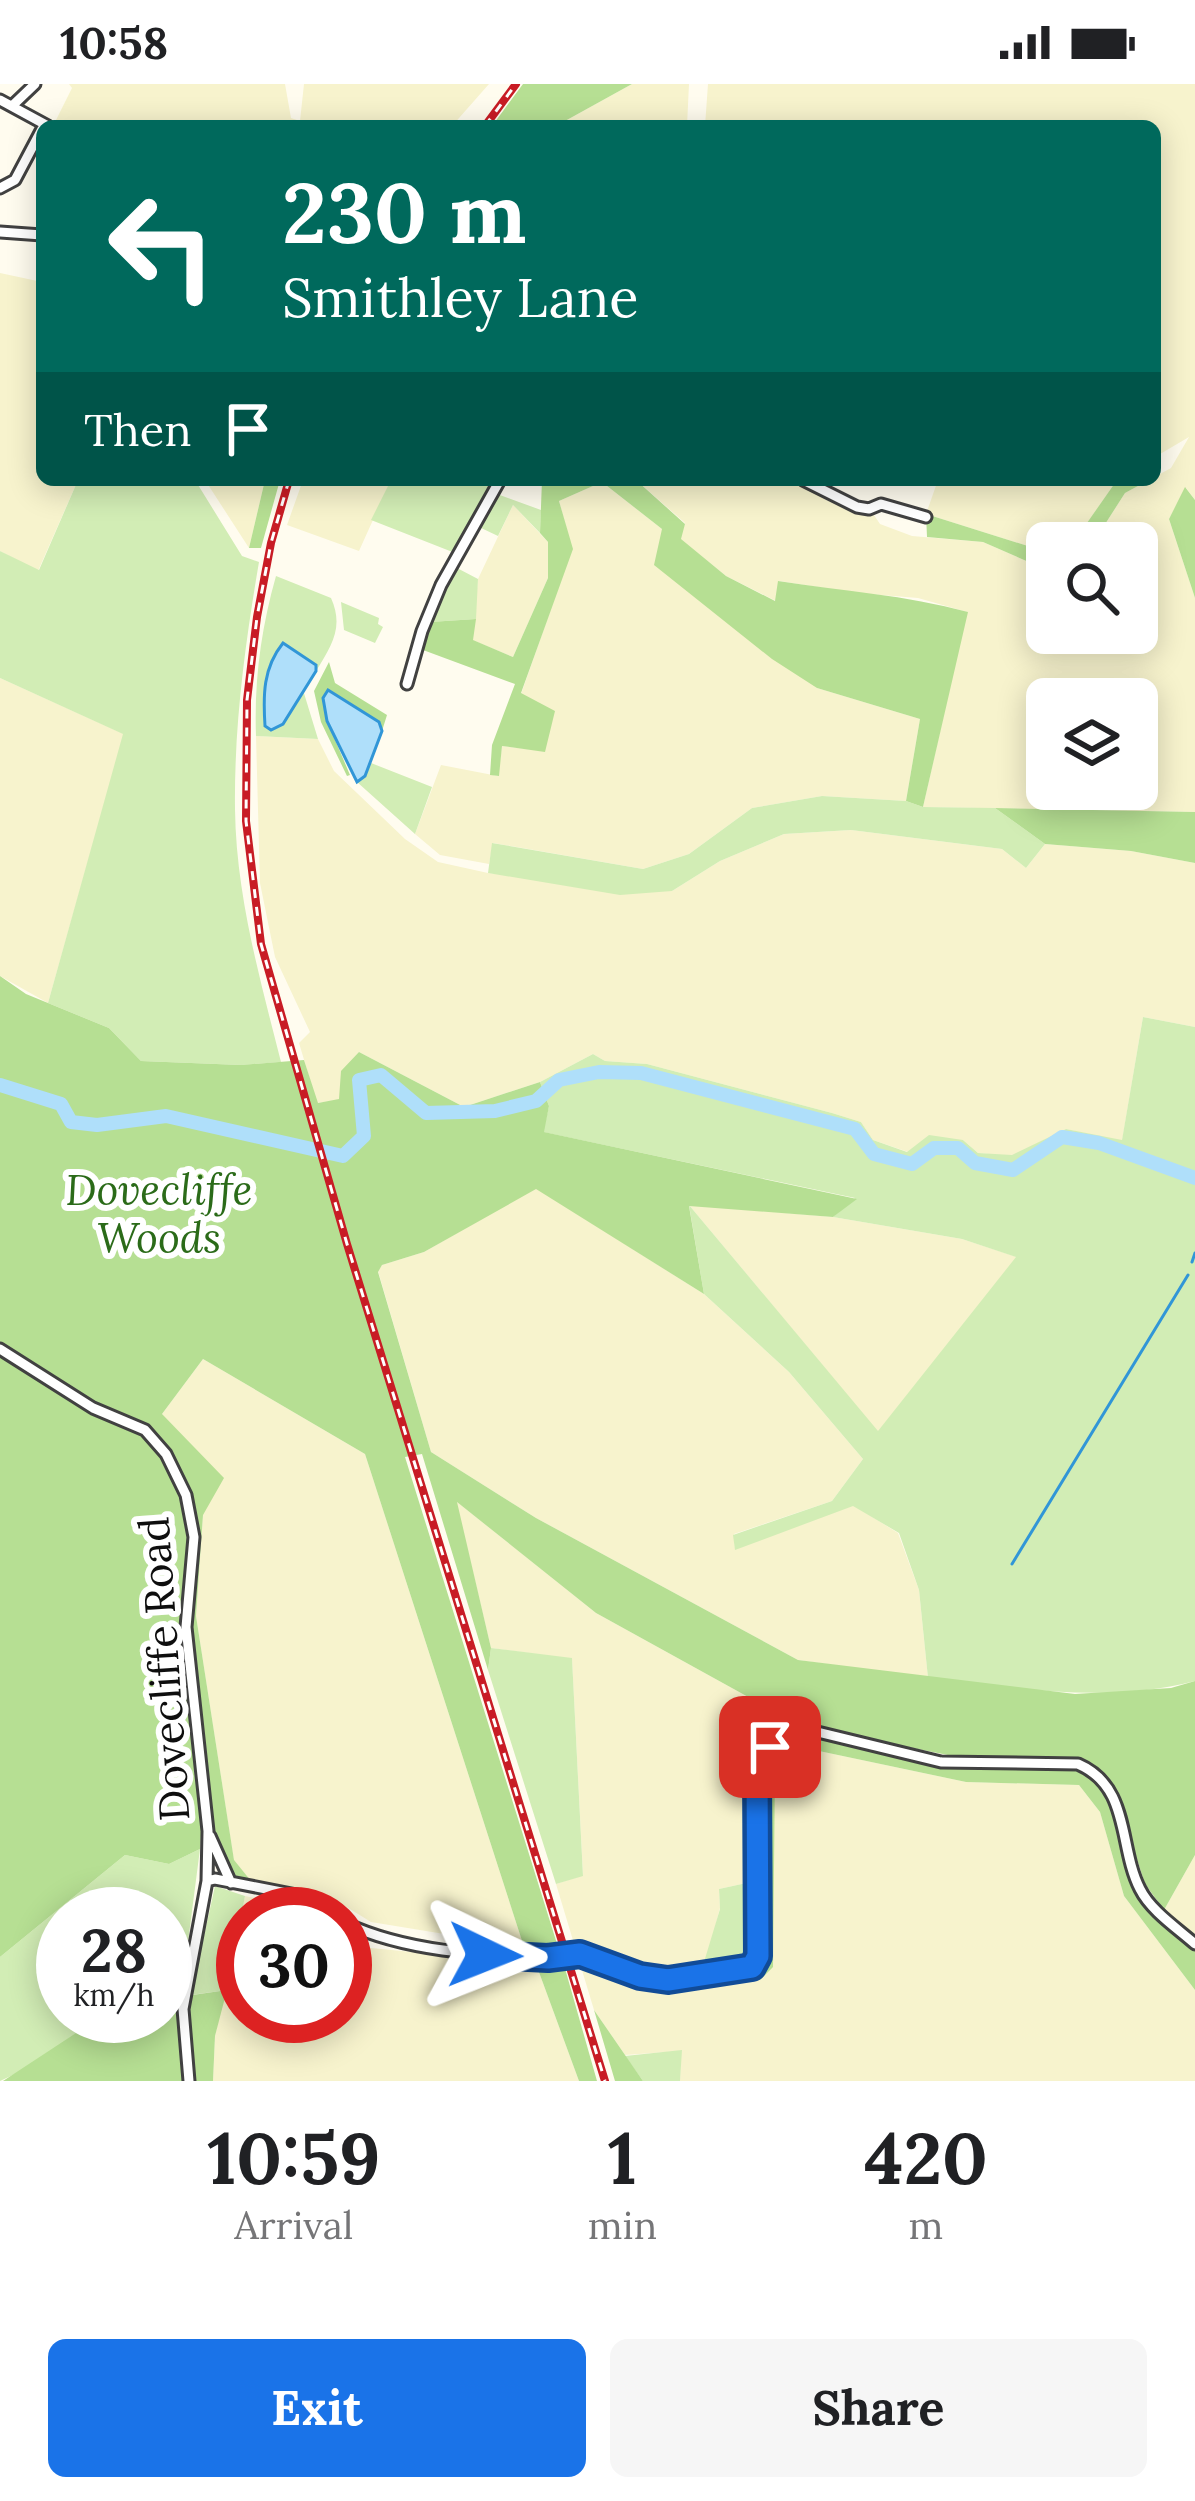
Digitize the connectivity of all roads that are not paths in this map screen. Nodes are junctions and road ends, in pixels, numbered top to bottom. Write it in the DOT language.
graph roads {
  1 [pos="34,84"];
  2 [pos="0,100"];
  3 [pos="12,106"];
  4 [pos="36,121"];
  5 [pos="36,141"];
  6 [pos="0,188"];
  7 [pos="0,232"];
  8 [pos="36,235"];
  9 [pos="497,486"];
  10 [pos="814,486"];
  11 [pos="926,517"];
  12 [pos="407,684"];
  13 [pos="0,1349"];
  14 [pos="208,1831"];
  15 [pos="207,1881"];
  16 [pos="231,1883"];
  17 [pos="253,1887"];
  18 [pos="372,1936"];
  19 [pos="1195,1944"];
  20 [pos="190,2081"];
  1 -- 3 [label="street"];
  2 -- 3 [label="street"];
  3 -- 4 [label="street"];
  5 -- 6 [label="street"];
  7 -- 8 [label="street"];
  9 -- 12 [label="street"];
  10 -- 11 [label="street"];
  13 -- 14 [label="street, Dovecliffe Road"];
  14 -- 15 [label="street, Dovecliffe Road"];
  14 -- 16 [label="street"];
  15 -- 16 [label="street"];
  15 -- 20 [label="street, Dovecliffe Road"];
  16 -- 17 [label="street"];
  18 -- 19 [label="street, bridge"];
}
